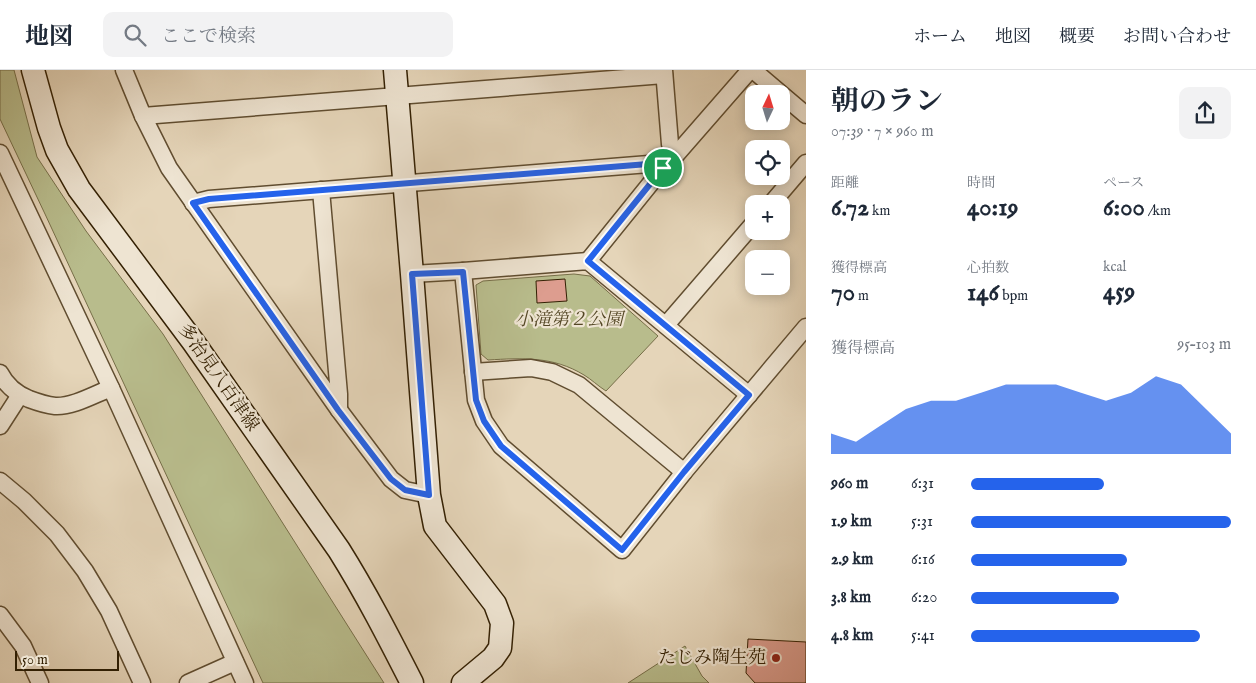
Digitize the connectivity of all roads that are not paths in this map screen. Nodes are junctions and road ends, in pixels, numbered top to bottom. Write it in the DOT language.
graph roads {
  1 [pos="33,70"];
  2 [pos="124,70"];
  3 [pos="395,70"];
  4 [pos="752,70"];
  5 [pos="664,72"];
  6 [pos="397,96"];
  7 [pos="805,114"];
  8 [pos="143,116"];
  9 [pos="0,153"];
  10 [pos="675,156"];
  11 [pos="806,162"];
  12 [pos="663,168"];
  13 [pos="6,182"];
  14 [pos="404,183"];
  15 [pos="321,190"];
  16 [pos="778,195"];
  17 [pos="193,203"];
  18 [pos="745,233"];
  19 [pos="588,261"];
  20 [pos="463,272"];
  21 [pos="412,274"];
  22 [pos="666,325"];
  23 [pos="806,327"];
  24 [pos="473,372"];
  25 [pos="0,373"];
  26 [pos="111,388"];
  27 [pos="20,395"];
  28 [pos="749,395"];
  29 [pos="338,410"];
  30 [pos="0,426"];
  31 [pos="684,472"];
  32 [pos="0,481"];
  33 [pos="429,495"];
  34 [pos="0,615"];
  35 [pos="235,662"];
  36 [pos="40,683"];
  37 [pos="142,683"];
  38 [pos="188,683"];
  39 [pos="245,683"];
  40 [pos="412,683"];
  41 [pos="463,683"];
  1 -- 40 [label="main road, 多治見八百津線"];
  2 -- 8 [label="street"];
  3 -- 6 [label="main road"];
  4 -- 7 [label="street"];
  4 -- 10 [label="street"];
  5 -- 6 [label="street"];
  5 -- 10 [label="street"];
  6 -- 8 [label="street"];
  6 -- 14 [label="main road"];
  8 -- 17 [label="street"];
  9 -- 13 [label="street"];
  10 -- 12 [label="street"];
  11 -- 16 [label="street"];
  12 -- 14 [label="street"];
  12 -- 19 [label="street"];
  13 -- 26 [label="street"];
  14 -- 15 [label="street"];
  14 -- 21 [label="main road"];
  15 -- 17 [label="street"];
  15 -- 29 [label="street"];
  17 -- 29 [label="street"];
  18 -- 22 [label="street"];
  19 -- 20 [label="street"];
  19 -- 22 [label="street"];
  20 -- 21 [label="street"];
  20 -- 24 [label="street"];
  21 -- 33 [label="main road"];
  22 -- 28 [label="street"];
  23 -- 28 [label="street"];
  24 -- 31 [label="street"];
  24 -- 31 [label="street"];
  25 -- 27 [label="street"];
  26 -- 27 [label="street"];
  26 -- 35 [label="street"];
  27 -- 30 [label="street"];
  28 -- 31 [label="street"];
  29 -- 33 [label="street"];
  32 -- 37 [label="street"];
  33 -- 41 [label="main road"];
  34 -- 36 [label="street"];
  35 -- 38 [label="street"];
  35 -- 39 [label="street"];
}
